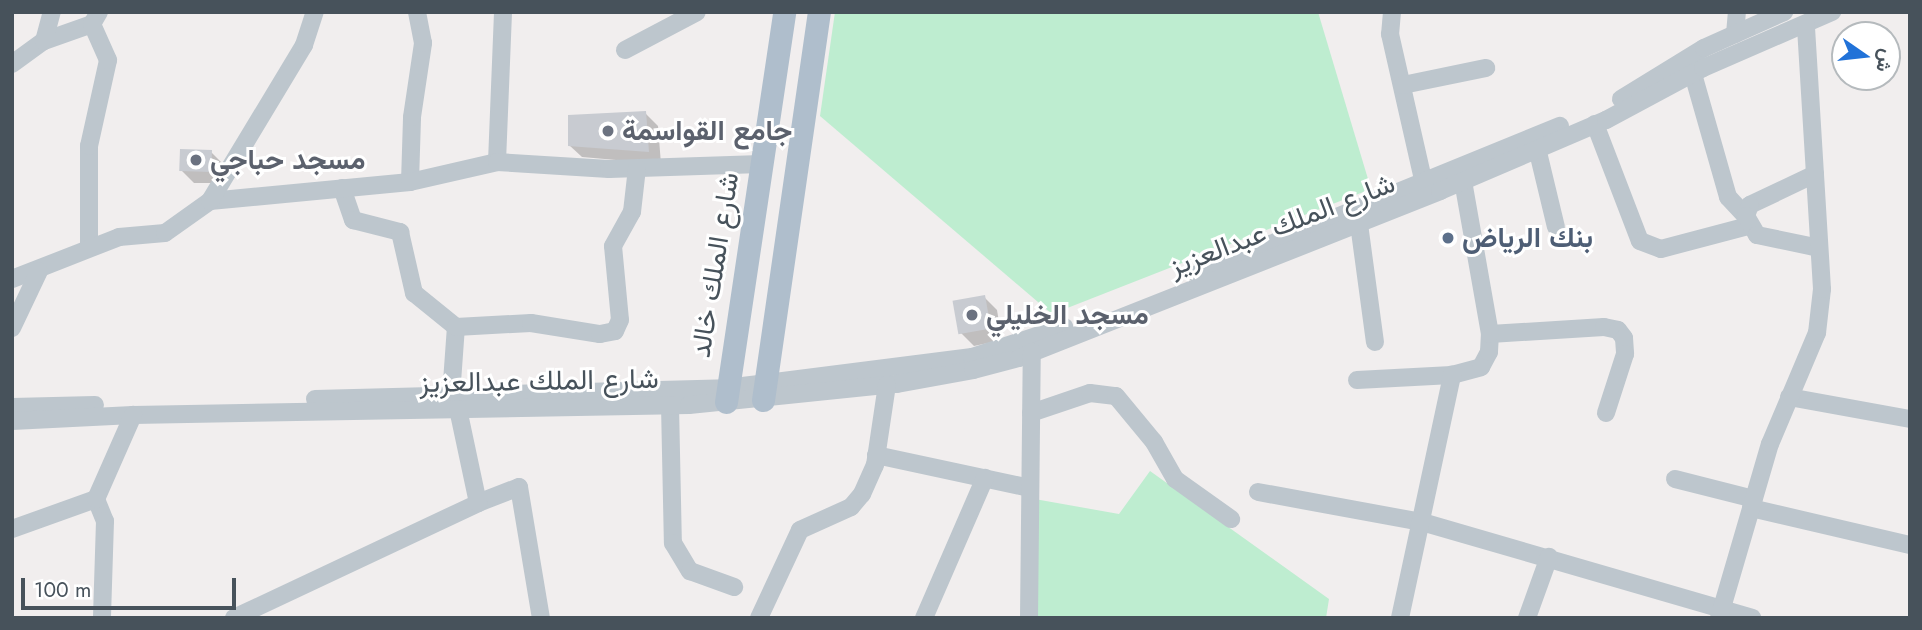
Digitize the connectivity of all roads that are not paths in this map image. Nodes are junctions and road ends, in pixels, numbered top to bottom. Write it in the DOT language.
graph roads {
  1 [pos="52,12"];
  2 [pos="315,12"];
  3 [pos="417,12"];
  4 [pos="503,12"];
  5 [pos="697,12"];
  6 [pos="784,12"];
  7 [pos="819,12"];
  8 [pos="1392,12"];
  9 [pos="1737,12"];
  10 [pos="1784,12"];
  11 [pos="1832,12"];
  12 [pos="96,18"];
  13 [pos="1806,25"];
  14 [pos="1735,34"];
  15 [pos="44,41"];
  16 [pos="625,50"];
  17 [pos="13,60"];
  18 [pos="1486,68"];
  19 [pos="1693,74"];
  20 [pos="1403,85"];
  21 [pos="1595,124"];
  22 [pos="1538,148"];
  23 [pos="497,162"];
  24 [pos="761,164"];
  25 [pos="637,168"];
  26 [pos="1815,174"];
  27 [pos="1463,181"];
  28 [pos="410,182"];
  29 [pos="1424,184"];
  30 [pos="342,188"];
  31 [pos="210,201"];
  32 [pos="1747,221"];
  33 [pos="1359,224"];
  34 [pos="1556,227"];
  35 [pos="89,246"];
  36 [pos="1819,247"];
  37 [pos="39,271"];
  38 [pos="12,279"];
  39 [pos="456,327"];
  40 [pos="12,328"];
  41 [pos="1490,334"];
  42 [pos="1375,342"];
  43 [pos="1032,352"];
  44 [pos="1452,375"];
  45 [pos="1357,380"];
  46 [pos="887,385"];
  47 [pos="763,391"];
  48 [pos="726,395"];
  49 [pos="1789,397"];
  50 [pos="455,402"];
  51 [pos="670,405"];
  52 [pos="12,407"];
  53 [pos="1031,413"];
  54 [pos="1606,413"];
  55 [pos="133,415"];
  56 [pos="1910,419"];
  57 [pos="12,421"];
  58 [pos="876,455"];
  59 [pos="985,478"];
  60 [pos="1675,479"];
  61 [pos="1030,488"];
  62 [pos="1258,492"];
  63 [pos="96,499"];
  64 [pos="478,503"];
  65 [pos="1753,503"];
  66 [pos="1231,519"];
  67 [pos="1422,522"];
  68 [pos="12,529"];
  69 [pos="1910,544"];
  70 [pos="1549,557"];
  71 [pos="734,587"];
  72 [pos="1720,614"];
  73 [pos="102,618"];
  74 [pos="234,618"];
  75 [pos="541,618"];
  76 [pos="759,618"];
  77 [pos="924,618"];
  78 [pos="1029,618"];
  79 [pos="1400,618"];
  80 [pos="1527,618"];
  81 [pos="1752,618"];
  1 -- 15 [label="street"];
  2 -- 31 [label="street"];
  3 -- 28 [label="street"];
  4 -- 23 [label="street"];
  5 -- 16 [label="street"];
  6 -- 24 [label="main road, شارع الملك خالد"];
  7 -- 47 [label="main road"];
  8 -- 20 [label="street"];
  9 -- 14 [label="street"];
  10 -- 14 [label="street, شارع الملك عبدالعزيز"];
  11 -- 13 [label="street, شارع الملك عبدالعزيز"];
  12 -- 15 [label="street"];
  12 -- 35 [label="street"];
  13 -- 19 [label="street, شارع الملك عبدالعزيز"];
  13 -- 26 [label="street"];
  14 -- 29 [label="street, شارع الملك عبدالعزيز"];
  15 -- 17 [label="street"];
  18 -- 20 [label="street"];
  19 -- 21 [label="street, شارع الملك عبدالعزيز"];
  19 -- 32 [label="street"];
  20 -- 29 [label="street"];
  21 -- 22 [label="street, شارع الملك عبدالعزيز"];
  21 -- 32 [label="street"];
  22 -- 27 [label="street, شارع الملك عبدالعزيز"];
  22 -- 34 [label="street"];
  23 -- 25 [label="street"];
  23 -- 28 [label="street"];
  24 -- 25 [label="street"];
  24 -- 48 [label="main road, شارع الملك خالد"];
  25 -- 39 [label="street"];
  26 -- 32 [label="street"];
  26 -- 36 [label="street"];
  27 -- 33 [label="street, شارع الملك عبدالعزيز"];
  27 -- 41 [label="street"];
  28 -- 30 [label="street"];
  29 -- 47 [label="street, شارع الملك عبدالعزيز"];
  30 -- 31 [label="street"];
  30 -- 39 [label="street"];
  31 -- 35 [label="street"];
  32 -- 36 [label="street"];
  33 -- 42 [label="street"];
  33 -- 43 [label="street, شارع الملك عبدالعزيز"];
  35 -- 37 [label="street"];
  36 -- 49 [label="street"];
  37 -- 38 [label="street"];
  37 -- 40 [label="street"];
  39 -- 50 [label="street"];
  41 -- 44 [label="street"];
  41 -- 54 [label="street"];
  43 -- 46 [label="street, شارع الملك عبدالعزيز"];
  43 -- 53 [label="street"];
  44 -- 45 [label="street"];
  44 -- 67 [label="street"];
  46 -- 47 [label="street, شارع الملك عبدالعزيز"];
  46 -- 58 [label="street"];
  47 -- 48 [label="street, شارع الملك عبدالعزيز"];
  48 -- 50 [label="street, شارع الملك عبدالعزيز"];
  48 -- 51 [label="street, شارع الملك عبدالعزيز"];
  49 -- 56 [label="street"];
  49 -- 65 [label="street"];
  50 -- 51 [label="street, شارع الملك عبدالعزيز"];
  50 -- 52 [label="street, شارع الملك عبدالعزيز"];
  50 -- 55 [label="street, شارع الملك عبدالعزيز"];
  50 -- 64 [label="street"];
  51 -- 71 [label="street"];
  53 -- 61 [label="street"];
  53 -- 66 [label="street"];
  55 -- 57 [label="street, شارع الملك عبدالعزيز"];
  55 -- 63 [label="street"];
  58 -- 59 [label="street"];
  58 -- 76 [label="street"];
  59 -- 61 [label="street"];
  59 -- 77 [label="street"];
  60 -- 65 [label="street"];
  61 -- 78 [label="street"];
  62 -- 67 [label="street"];
  63 -- 68 [label="street"];
  63 -- 73 [label="street"];
  64 -- 74 [label="street"];
  64 -- 75 [label="street"];
  65 -- 69 [label="street"];
  65 -- 72 [label="street"];
  67 -- 70 [label="street"];
  67 -- 79 [label="street"];
  70 -- 72 [label="street"];
  70 -- 80 [label="street"];
  72 -- 81 [label="street"];
}
